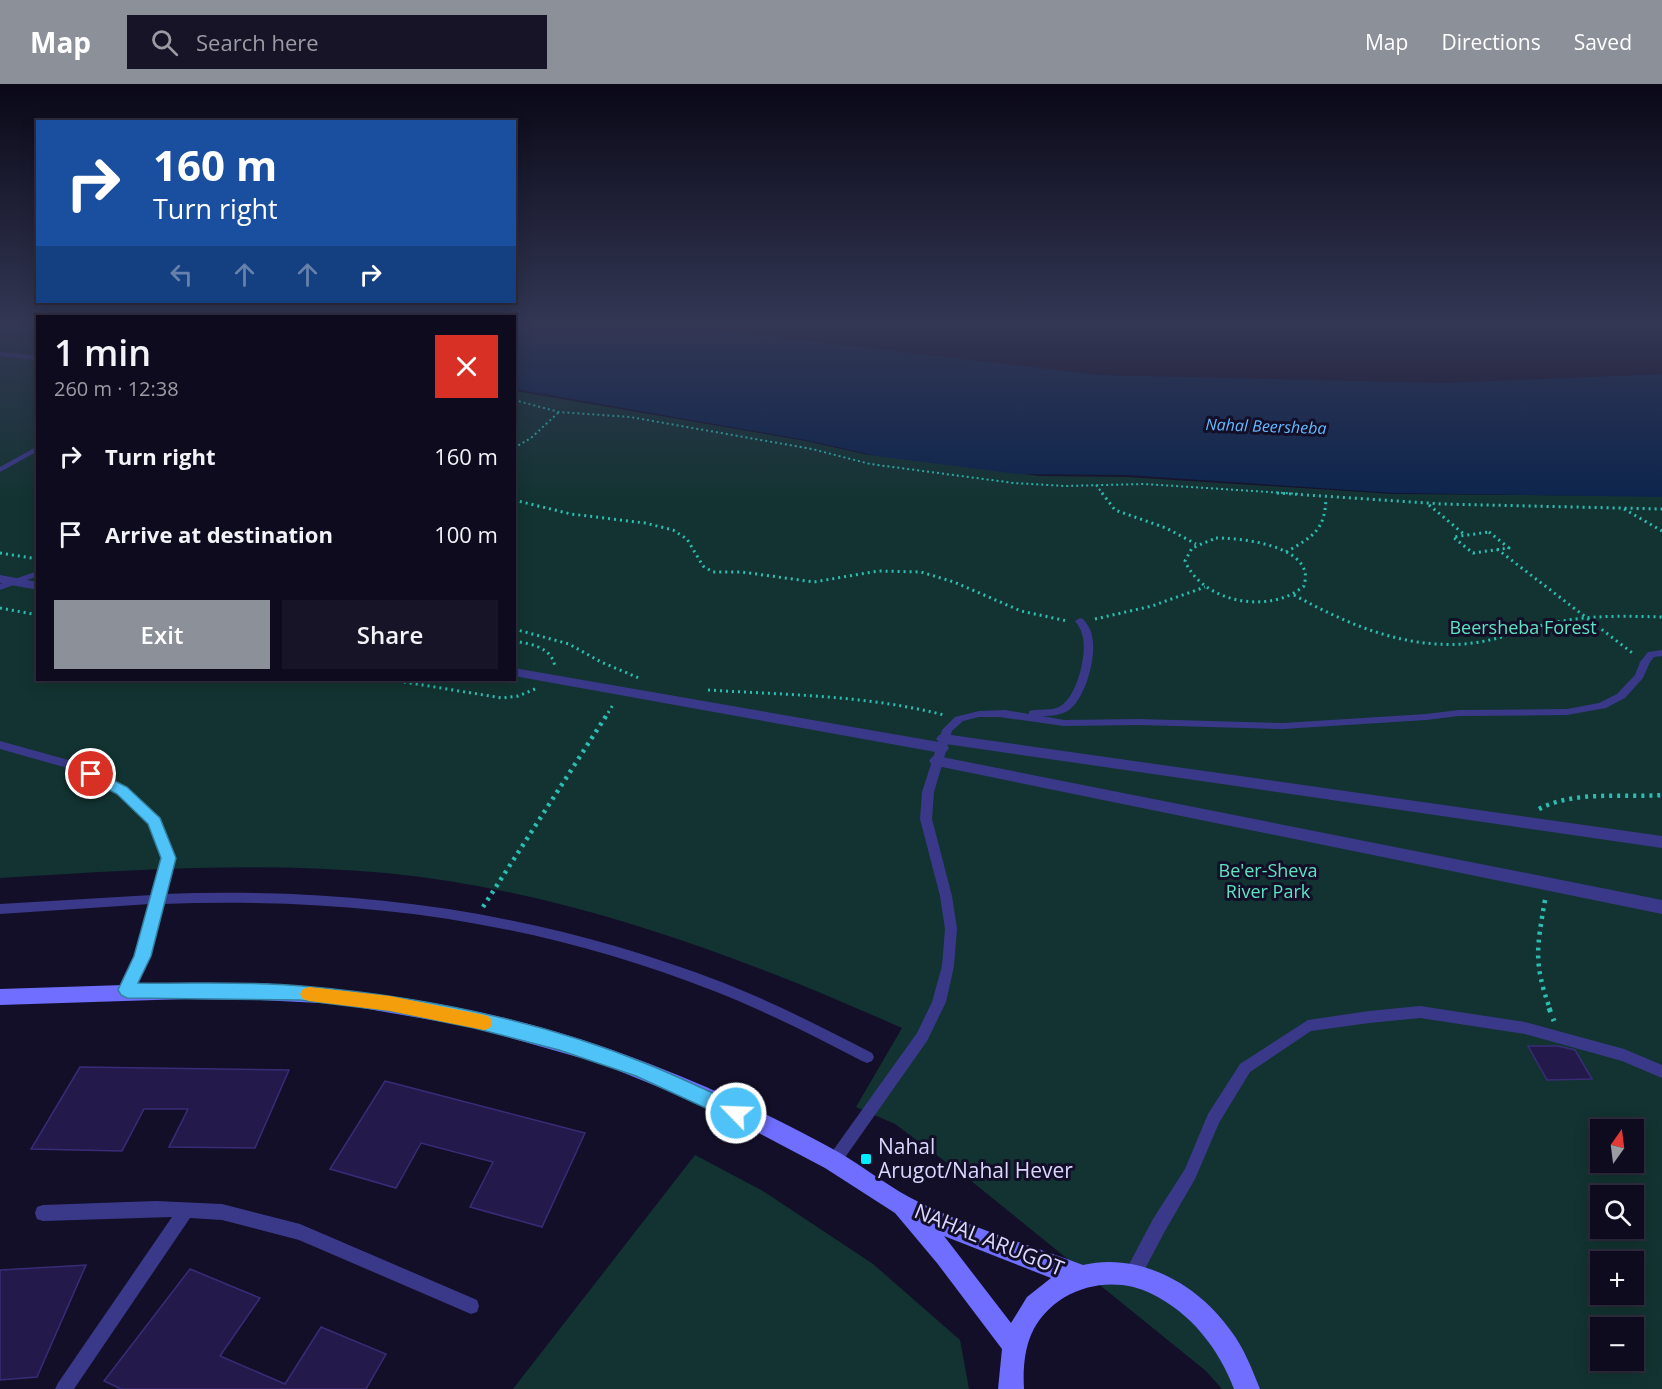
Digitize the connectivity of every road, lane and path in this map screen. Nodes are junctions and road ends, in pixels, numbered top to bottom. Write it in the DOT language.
graph roads {
  1 [pos="516,401"];
  2 [pos="559,412"];
  3 [pos="516,447"];
  4 [pos="36,449"];
  5 [pos="0,470"];
  6 [pos="1096,484"];
  7 [pos="1326,498"];
  8 [pos="516,501"];
  9 [pos="1428,504"];
  10 [pos="1623,509"];
  11 [pos="1662,509"];
  12 [pos="1662,531"];
  13 [pos="1465,535"];
  14 [pos="1196,544"];
  15 [pos="1497,549"];
  16 [pos="1286,552"];
  17 [pos="0,553"];
  18 [pos="36,559"];
  19 [pos="36,574"];
  20 [pos="0,579"];
  21 [pos="14,582"];
  22 [pos="36,586"];
  23 [pos="0,587"];
  24 [pos="1206,587"];
  25 [pos="1294,595"];
  26 [pos="0,608"];
  27 [pos="36,615"];
  28 [pos="1662,617"];
  29 [pos="1586,618"];
  30 [pos="1080,621"];
  31 [pos="516,630"];
  32 [pos="516,641"];
  33 [pos="1662,653"];
  34 [pos="1645,662"];
  35 [pos="516,672"];
  36 [pos="550,678"];
  37 [pos="649,680"];
  38 [pos="398,681"];
  39 [pos="703,689"];
  40 [pos="622,691"];
  41 [pos="998,713"];
  42 [pos="959,719"];
  43 [pos="0,745"];
  44 [pos="941,749"];
  45 [pos="1662,795"];
  46 [pos="1524,822"];
  47 [pos="1662,842"];
  48 [pos="1548,884"];
  49 [pos="158,899"];
  50 [pos="1662,907"];
  51 [pos="0,909"];
  52 [pos="476,917"];
  53 [pos="127,990"];
  54 [pos="0,997"];
  55 [pos="1557,1036"];
  56 [pos="867,1057"];
  57 [pos="1662,1072"];
  58 [pos="834,1161"];
  59 [pos="899,1203"];
  60 [pos="186,1210"];
  61 [pos="43,1213"];
  62 [pos="1080,1276"];
  63 [pos="1132,1276"];
  64 [pos="471,1306"];
  65 [pos="1014,1345"];
  66 [pos="64,1389"];
  67 [pos="1011,1389"];
  68 [pos="1247,1389"];
  1 -- 2 [label="path"];
  2 -- 3 [label="path"];
  2 -- 6 [label="path"];
  4 -- 5 [label="lane"];
  6 -- 7 [label="path"];
  6 -- 14 [label="path"];
  7 -- 9 [label="path"];
  7 -- 16 [label="path"];
  8 -- 30 [label="path"];
  9 -- 10 [label="path"];
  9 -- 13 [label="path"];
  10 -- 11 [label="path"];
  10 -- 12 [label="path"];
  13 -- 15 [label="path"];
  13 -- 15 [label="path"];
  14 -- 16 [label="path"];
  14 -- 24 [label="path"];
  15 -- 29 [label="path"];
  16 -- 25 [label="path"];
  17 -- 18 [label="path"];
  19 -- 21 [label="lane"];
  20 -- 21 [label="street"];
  21 -- 22 [label="street"];
  21 -- 23 [label="lane"];
  24 -- 25 [label="path"];
  24 -- 30 [label="path"];
  25 -- 29 [label="path"];
  26 -- 27 [label="path"];
  28 -- 29 [label="path"];
  29 -- 34 [label="path"];
  30 -- 41 [label="lane"];
  31 -- 37 [label="path"];
  32 -- 36 [label="path"];
  33 -- 34 [label="lane"];
  34 -- 41 [label="lane"];
  35 -- 36 [label="street"];
  36 -- 38 [label="path"];
  36 -- 40 [label="street"];
  39 -- 42 [label="path"];
  40 -- 44 [label="street"];
  40 -- 52 [label="path"];
  41 -- 42 [label="lane"];
  42 -- 44 [label="lane"];
  43 -- 49 [label="lane"];
  44 -- 46 [label="street"];
  44 -- 48 [label="street"];
  44 -- 58 [label="lane"];
  45 -- 46 [label="path"];
  46 -- 47 [label="street"];
  48 -- 50 [label="street"];
  48 -- 55 [label="path"];
  49 -- 51 [label="lane"];
  49 -- 52 [label="lane"];
  49 -- 53 [label="lane"];
  52 -- 56 [label="lane"];
  53 -- 54 [label="street, NAHAL ARUGOT"];
  53 -- 58 [label="street, NAHAL ARUGOT"];
  55 -- 57 [label="lane"];
  55 -- 63 [label="lane"];
  58 -- 59 [label="street, NAHAL ARUGOT"];
  59 -- 62 [label="street, NAHAL ARUGOT"];
  59 -- 65 [label="street, NAHAL ARUGOT"];
  60 -- 61 [label="lane"];
  60 -- 64 [label="lane"];
  60 -- 66 [label="lane"];
  62 -- 63 [label="street"];
  62 -- 65 [label="street"];
  63 -- 68 [label="street"];
  65 -- 67 [label="street"];
}
